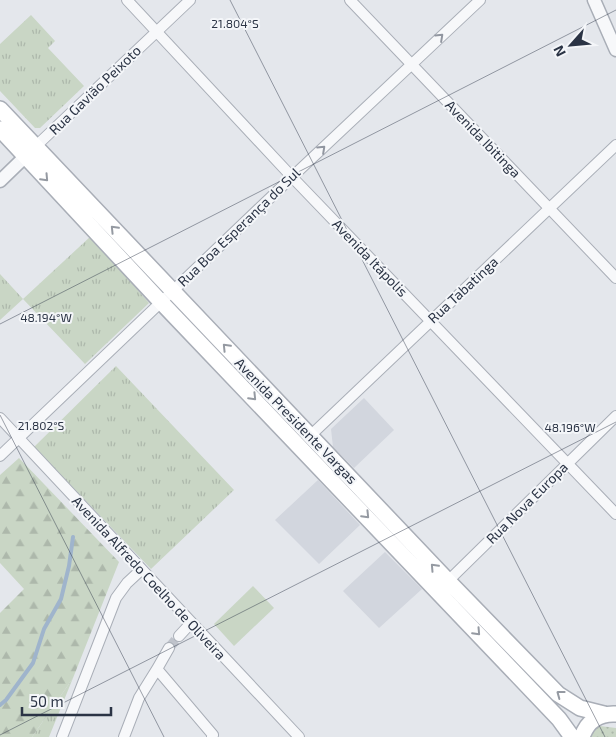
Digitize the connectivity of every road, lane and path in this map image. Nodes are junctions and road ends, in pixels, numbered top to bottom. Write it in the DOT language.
graph roads {
  1 [pos="127,0"];
  2 [pos="190,0"];
  3 [pos="350,0"];
  4 [pos="480,0"];
  5 [pos="594,0"];
  6 [pos="157,31"];
  7 [pos="616,50"];
  8 [pos="411,64"];
  9 [pos="0,109"];
  10 [pos="0,129"];
  11 [pos="616,145"];
  12 [pos="30,151"];
  13 [pos="292,177"];
  14 [pos="0,182"];
  15 [pos="549,209"];
  16 [pos="616,278"];
  17 [pos="172,291"];
  18 [pos="161,302"];
  19 [pos="429,321"];
  20 [pos="616,416"];
  21 [pos="0,418"];
  22 [pos="310,436"];
  23 [pos="19,437"];
  24 [pos="0,456"];
  25 [pos="567,463"];
  26 [pos="616,514"];
  27 [pos="141,570"];
  28 [pos="443,586"];
  29 [pos="191,623"];
  30 [pos="179,636"];
  31 [pos="169,648"];
  32 [pos="157,669"];
  33 [pos="610,714"];
  34 [pos="62,737"];
  35 [pos="124,737"];
  36 [pos="212,737"];
  37 [pos="298,737"];
  38 [pos="572,737"];
  39 [pos="582,737"];
  1 -- 6 [label="street, Avenida Itápolis"];
  2 -- 6 [label="street, Rua Gavião Peixoto"];
  3 -- 8 [label="street, Avenida Ibitinga"];
  8 -- 4 [label="street, Rua Boa Esperança do Sul, one-way"];
  5 -- 7 [label="street"];
  6 -- 12 [label="street, Rua Gavião Peixoto"];
  6 -- 13 [label="street, Avenida Itápolis"];
  13 -- 8 [label="street, Rua Boa Esperança do Sul, one-way"];
  8 -- 15 [label="street, Avenida Ibitinga"];
  9 -- 12 [label="main road, Avenida Presidente Vargas"];
  10 -- 12 [label="main road, Avenida Presidente Vargas"];
  11 -- 15 [label="street, Rua Tabatinga"];
  12 -- 14 [label="street, Rua Gavião Peixoto"];
  17 -- 12 [label="main road, Avenida Presidente Vargas, one-way"];
  12 -- 18 [label="main road, Avenida Presidente Vargas, one-way"];
  13 -- 17 [label="street, Rua Boa Esperança do Sul"];
  13 -- 19 [label="street, Avenida Itápolis"];
  15 -- 16 [label="street, Avenida Ibitinga"];
  15 -- 19 [label="street, Rua Tabatinga"];
  17 -- 18 [label="street, Rua Boa Esperança do Sul"];
  22 -- 17 [label="main road, Avenida Presidente Vargas, one-way"];
  18 -- 23 [label="street, Rua Boa Esperança do Sul"];
  18 -- 28 [label="main road, Avenida Presidente Vargas, one-way"];
  19 -- 22 [label="street, Rua Tabatinga"];
  19 -- 25 [label="street, Avenida Itápolis"];
  20 -- 25 [label="street, Rua Nova Europa"];
  21 -- 23 [label="street, Avenida Alfredo Coelho de Oliveira"];
  28 -- 22 [label="main road, Avenida Presidente Vargas, one-way"];
  23 -- 24 [label="street, Rua Boa Esperança do Sul"];
  23 -- 27 [label="street, Avenida Alfredo Coelho de Oliveira"];
  25 -- 26 [label="street, Avenida Itápolis"];
  25 -- 28 [label="street, Rua Nova Europa"];
  27 -- 29 [label="street, Avenida Alfredo Coelho de Oliveira"];
  27 -- 34 [label="street"];
  33 -- 28 [label="main road, Avenida Presidente Vargas, one-way"];
  28 -- 38 [label="main road, Avenida Presidente Vargas, one-way"];
  29 -- 30 [label="street"];
  29 -- 37 [label="street, Avenida Alfredo Coelho de Oliveira"];
  31 -- 32 [label="street"];
  32 -- 35 [label="street"];
  32 -- 36 [label="street"];
  33 -- 39 [label="main road"];
}
